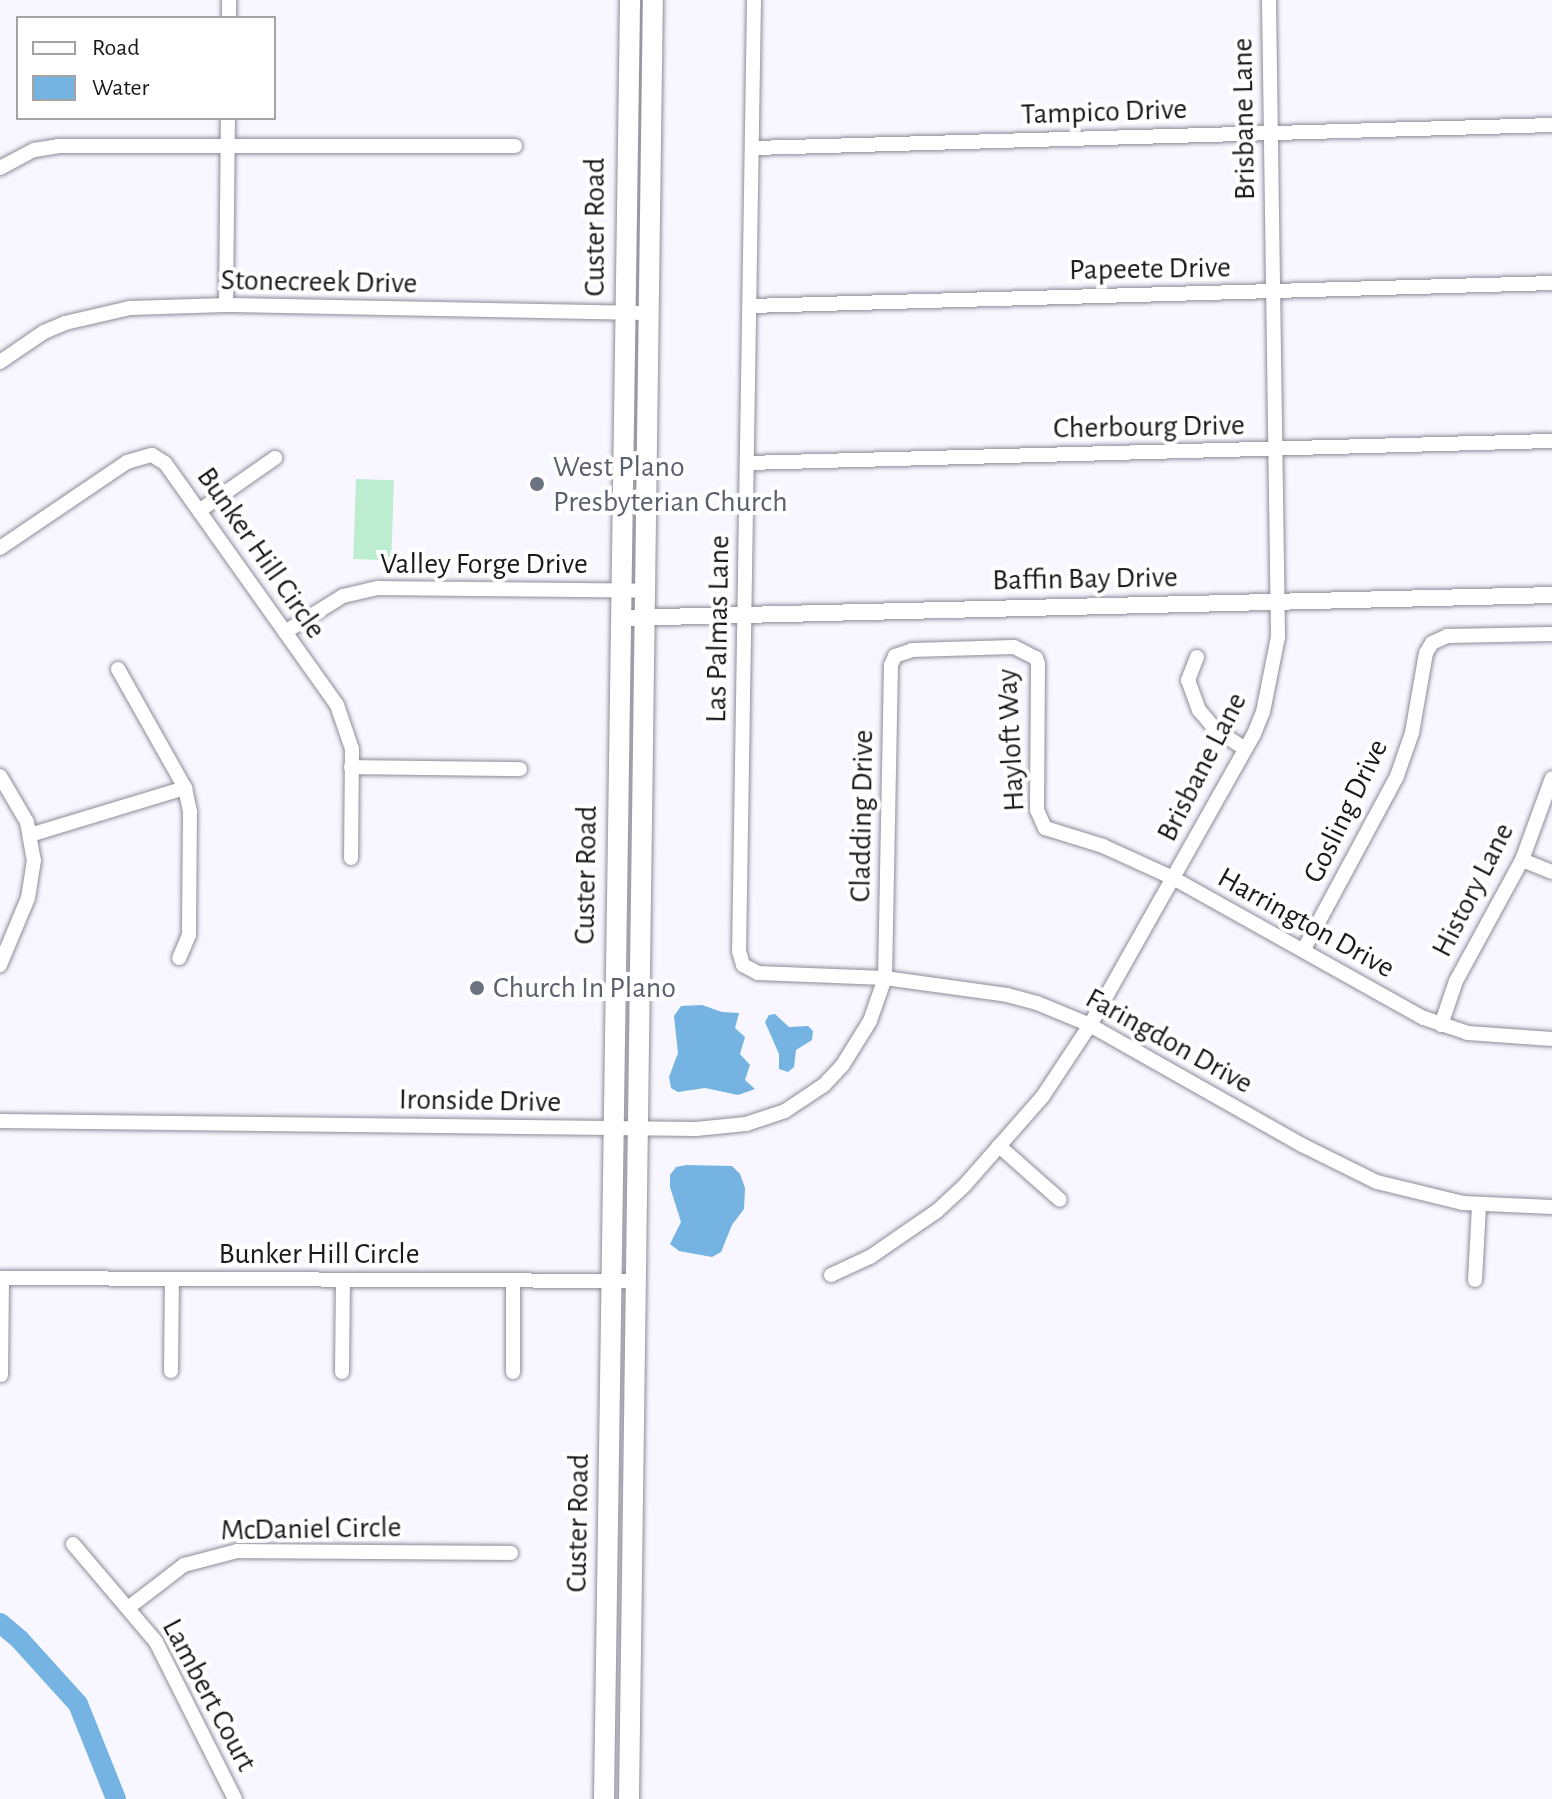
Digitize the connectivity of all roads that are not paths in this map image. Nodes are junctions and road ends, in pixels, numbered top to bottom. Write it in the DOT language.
graph roads {
  1 [pos="630,0"];
  2 [pos="653,0"];
  3 [pos="754,0"];
  4 [pos="1269,0"];
  5 [pos="228,120"];
  6 [pos="1552,125"];
  7 [pos="1271,134"];
  8 [pos="228,146"];
  9 [pos="515,146"];
  10 [pos="754,148"];
  11 [pos="0,168"];
  12 [pos="1552,283"];
  13 [pos="1272,292"];
  14 [pos="226,305"];
  15 [pos="750,306"];
  16 [pos="625,313"];
  17 [pos="649,313"];
  18 [pos="0,362"];
  19 [pos="1552,441"];
  20 [pos="1276,449"];
  21 [pos="275,458"];
  22 [pos="747,463"];
  23 [pos="199,511"];
  24 [pos="0,548"];
  25 [pos="620,591"];
  26 [pos="646,591"];
  27 [pos="1552,595"];
  28 [pos="1278,602"];
  29 [pos="744,615"];
  30 [pos="620,618"];
  31 [pos="645,618"];
  32 [pos="285,632"];
  33 [pos="1552,634"];
  34 [pos="1031,653"];
  35 [pos="1197,657"];
  36 [pos="118,669"];
  37 [pos="1245,749"];
  38 [pos="351,767"];
  39 [pos="520,769"];
  40 [pos="0,776"];
  41 [pos="1552,778"];
  42 [pos="185,788"];
  43 [pos="1042,825"];
  44 [pos="30,835"];
  45 [pos="351,858"];
  46 [pos="1522,860"];
  47 [pos="1552,872"];
  48 [pos="1173,878"];
  49 [pos="1304,949"];
  50 [pos="179,958"];
  51 [pos="0,965"];
  52 [pos="746,970"];
  53 [pos="885,978"];
  54 [pos="1090,1025"];
  55 [pos="1441,1025"];
  56 [pos="1552,1039"];
  57 [pos="0,1121"];
  58 [pos="614,1128"];
  59 [pos="640,1128"];
  60 [pos="999,1146"];
  61 [pos="1060,1200"];
  62 [pos="1479,1205"];
  63 [pos="1552,1207"];
  64 [pos="831,1275"];
  65 [pos="1,1278"];
  66 [pos="172,1279"];
  67 [pos="343,1280"];
  68 [pos="513,1280"];
  69 [pos="1475,1280"];
  70 [pos="612,1281"];
  71 [pos="637,1281"];
  72 [pos="171,1371"];
  73 [pos="342,1372"];
  74 [pos="513,1372"];
  75 [pos="1,1375"];
  76 [pos="73,1544"];
  77 [pos="511,1553"];
  78 [pos="128,1608"];
  79 [pos="235,1799"];
  80 [pos="604,1799"];
  81 [pos="629,1799"];
  1 -- 16 [label="main road, Custer Road"];
  2 -- 17 [label="main road, Custer Road"];
  3 -- 10 [label="street, Las Palmas Lane"];
  4 -- 7 [label="street, Brisbane Lane"];
  5 -- 8 [label="street"];
  6 -- 7 [label="street, Tampico Drive"];
  7 -- 10 [label="street, Tampico Drive"];
  7 -- 13 [label="street, Brisbane Lane"];
  8 -- 9 [label="street"];
  8 -- 11 [label="street"];
  8 -- 14 [label="street"];
  10 -- 15 [label="street, Las Palmas Lane"];
  12 -- 13 [label="street, Papeete Drive"];
  13 -- 15 [label="street, Papeete Drive"];
  13 -- 20 [label="street, Brisbane Lane"];
  14 -- 16 [label="street, Stonecreek Drive"];
  14 -- 18 [label="street, Stonecreek Drive"];
  15 -- 22 [label="street, Las Palmas Lane"];
  16 -- 17 [label="street, Stonecreek Drive"];
  16 -- 25 [label="main road, Custer Road"];
  17 -- 26 [label="main road, Custer Road"];
  19 -- 20 [label="street, Cherbourg Drive"];
  20 -- 22 [label="street, Cherbourg Drive"];
  20 -- 28 [label="street, Brisbane Lane"];
  21 -- 23 [label="street"];
  22 -- 29 [label="street, Las Palmas Lane"];
  23 -- 24 [label="street, Bunker Hill Circle"];
  23 -- 32 [label="street, Bunker Hill Circle"];
  25 -- 26 [label="street, Valley Forge Drive"];
  25 -- 30 [label="main road, Custer Road"];
  25 -- 32 [label="street, Valley Forge Drive"];
  26 -- 31 [label="main road, Custer Road"];
  27 -- 28 [label="street, Baffin Bay Drive"];
  28 -- 29 [label="street, Baffin Bay Drive"];
  28 -- 37 [label="street, Brisbane Lane"];
  29 -- 31 [label="street, Baffin Bay Drive"];
  29 -- 52 [label="street, Las Palmas Lane"];
  30 -- 31 [label="street, Baffin Bay Drive"];
  30 -- 58 [label="main road, Custer Road"];
  31 -- 59 [label="main road, Custer Road"];
  32 -- 38 [label="street, Bunker Hill Circle"];
  33 -- 49 [label="street, Gosling Drive"];
  34 -- 43 [label="street, Hayloft Way"];
  34 -- 53 [label="street, Cladding Drive"];
  35 -- 37 [label="street"];
  36 -- 42 [label="street"];
  37 -- 48 [label="street, Brisbane Lane"];
  38 -- 39 [label="street"];
  38 -- 45 [label="street, Bunker Hill Circle"];
  40 -- 44 [label="street"];
  41 -- 46 [label="street, History Lane"];
  42 -- 44 [label="street"];
  42 -- 50 [label="street"];
  43 -- 48 [label="street, Harrington Drive"];
  44 -- 51 [label="street"];
  46 -- 47 [label="street"];
  46 -- 55 [label="street, History Lane"];
  48 -- 49 [label="street, Harrington Drive"];
  48 -- 54 [label="street, Brisbane Lane"];
  49 -- 55 [label="street, Harrington Drive"];
  52 -- 53 [label="street, Faringdon Drive"];
  53 -- 54 [label="street, Faringdon Drive"];
  53 -- 59 [label="street, Ironside Drive"];
  54 -- 60 [label="street, Brisbane Lane"];
  54 -- 62 [label="street, Faringdon Drive"];
  55 -- 56 [label="street, Harrington Drive"];
  57 -- 58 [label="street, Ironside Drive"];
  58 -- 59 [label="street, Ironside Drive"];
  58 -- 70 [label="main road, Custer Road"];
  59 -- 71 [label="main road, Custer Road"];
  60 -- 61 [label="street"];
  60 -- 64 [label="street, Brisbane Lane"];
  62 -- 63 [label="street, Faringdon Drive"];
  62 -- 69 [label="street"];
  65 -- 66 [label="street, Bunker Hill Circle"];
  65 -- 75 [label="street"];
  66 -- 67 [label="street, Bunker Hill Circle"];
  66 -- 72 [label="street"];
  67 -- 68 [label="street, Bunker Hill Circle"];
  67 -- 73 [label="street"];
  68 -- 70 [label="street, Bunker Hill Circle"];
  68 -- 74 [label="street"];
  70 -- 71 [label="street, Bunker Hill Circle"];
  70 -- 80 [label="main road, Custer Road"];
  71 -- 81 [label="main road, Custer Road"];
  76 -- 78 [label="street, Lambert Court"];
  77 -- 78 [label="street, McDaniel Circle"];
  78 -- 79 [label="street, Lambert Court"];
}
